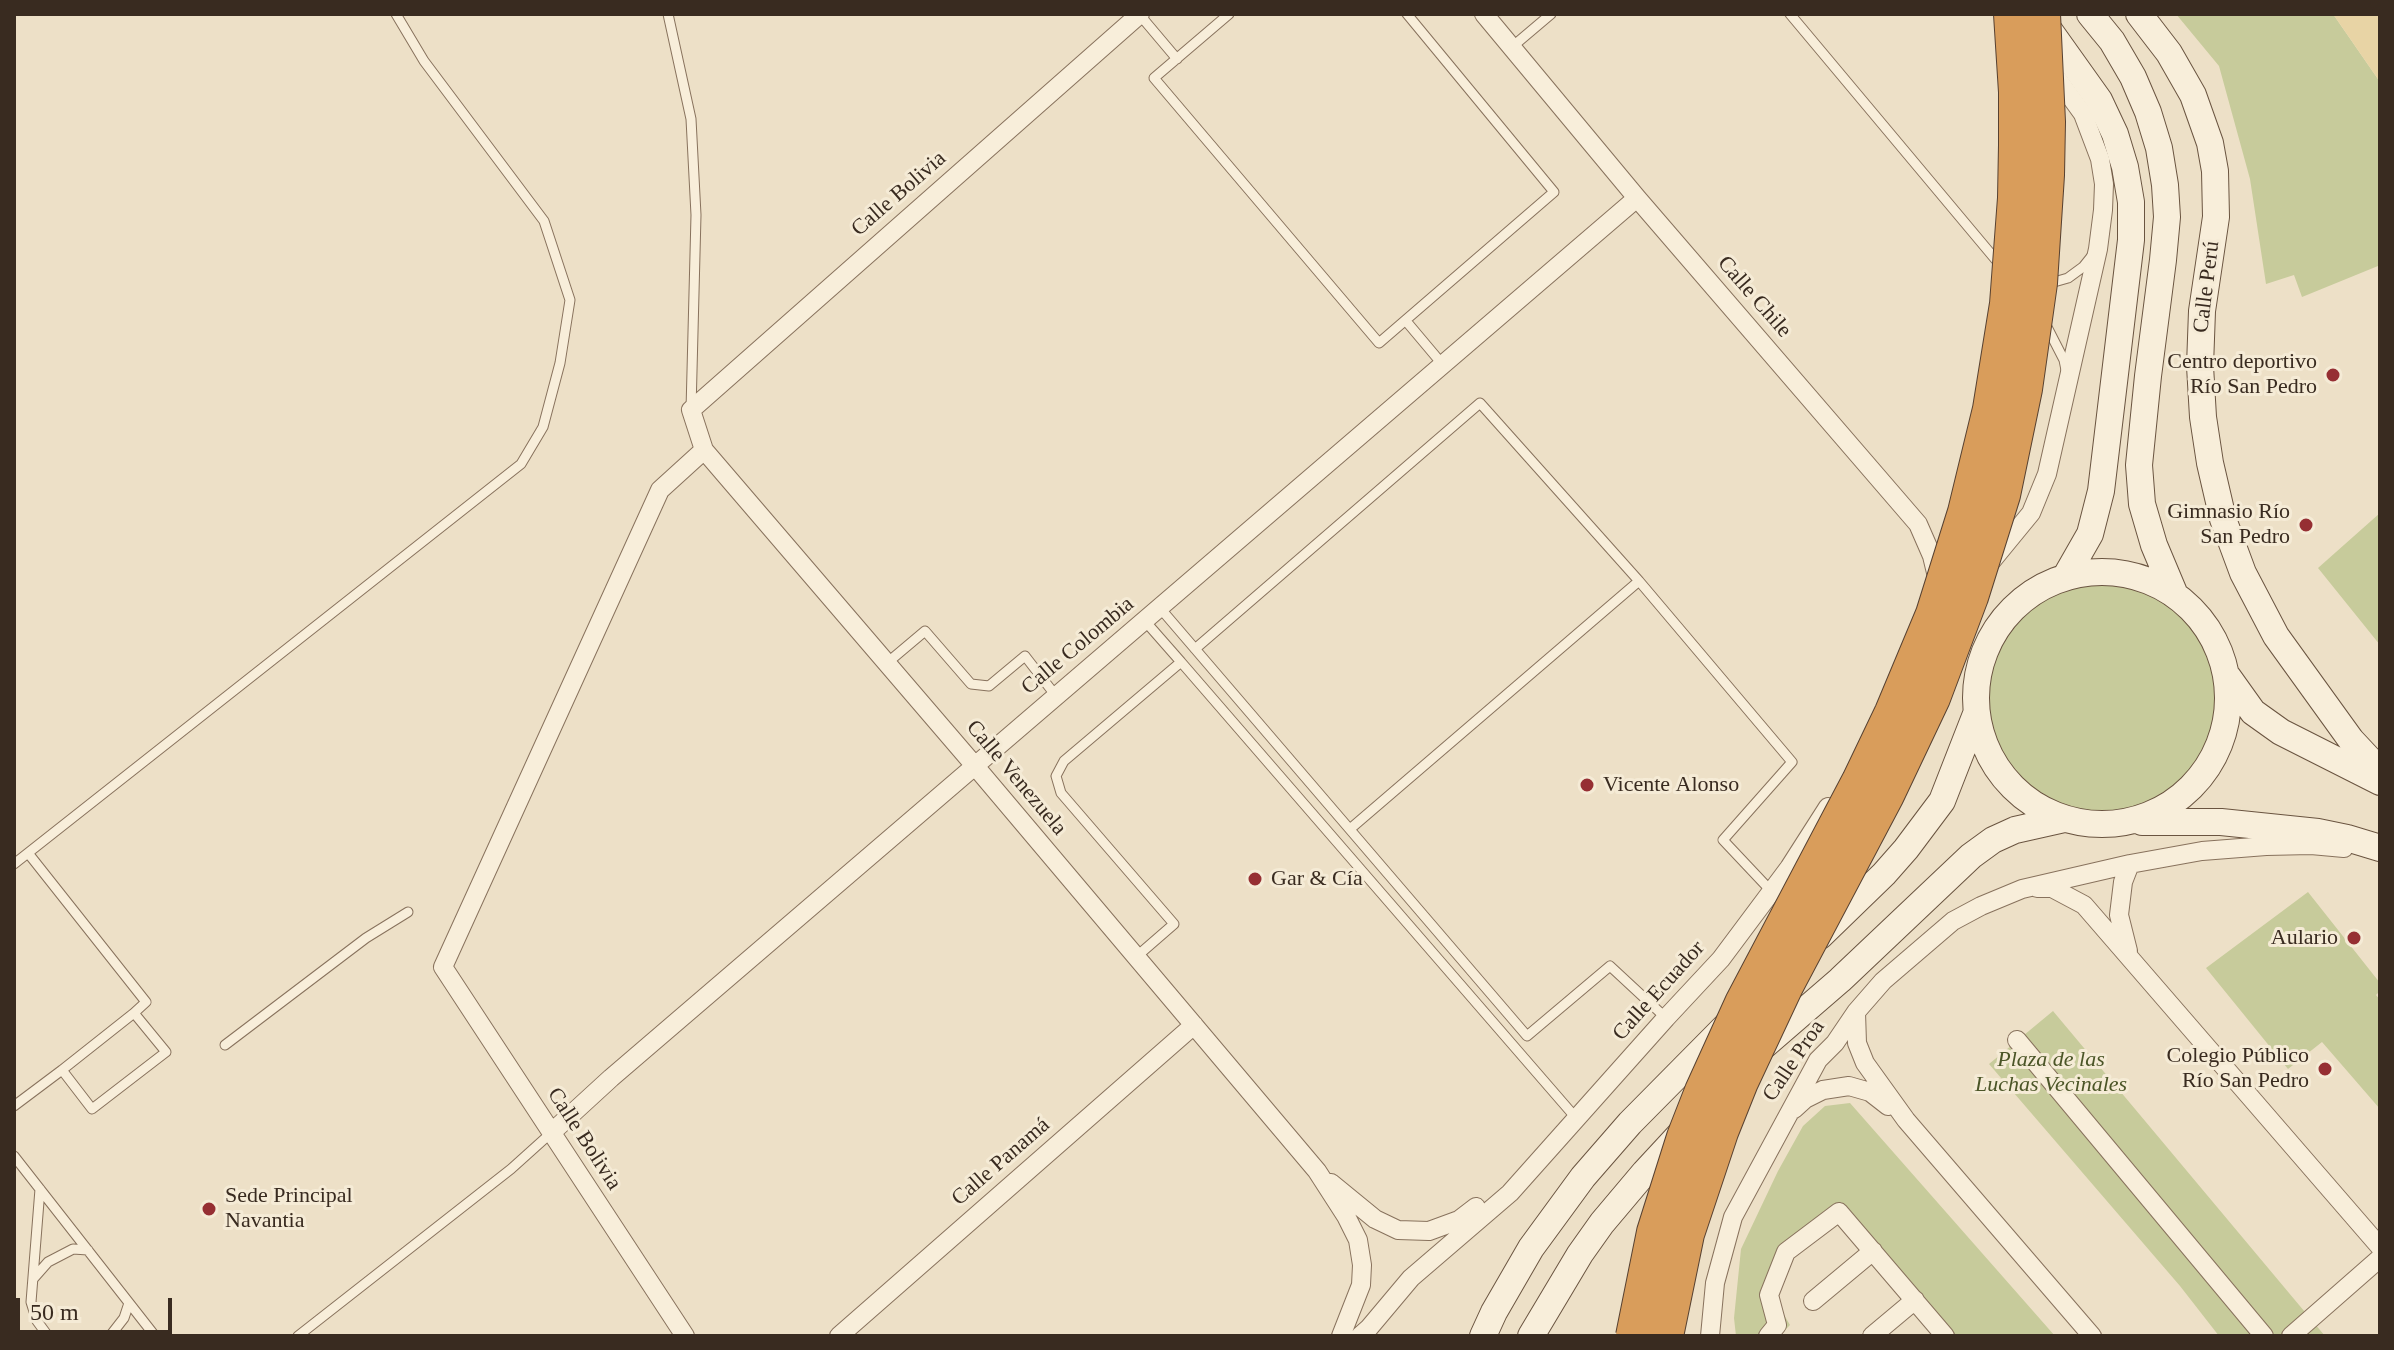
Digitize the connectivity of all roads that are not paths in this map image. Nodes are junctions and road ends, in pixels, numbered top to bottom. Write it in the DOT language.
graph roads {
  1 [pos="396,14"];
  2 [pos="668,14"];
  3 [pos="1140,14"];
  4 [pos="1229,14"];
  5 [pos="1407,14"];
  6 [pos="1484,14"];
  7 [pos="1551,14"];
  8 [pos="1790,14"];
  9 [pos="2008,14"];
  10 [pos="2040,14"];
  11 [pos="2090,14"];
  12 [pos="2139,14"];
  13 [pos="1512,47"];
  14 [pos="1177,59"];
  15 [pos="1637,198"];
  16 [pos="2098,249"];
  17 [pos="1988,250"];
  18 [pos="2016,285"];
  19 [pos="2025,297"];
  20 [pos="1406,321"];
  21 [pos="1443,365"];
  22 [pos="2068,382"];
  23 [pos="691,410"];
  24 [pos="704,450"];
  25 [pos="1918,524"];
  26 [pos="2011,537"];
  27 [pos="2066,576"];
  28 [pos="1639,581"];
  29 [pos="2175,595"];
  30 [pos="1160,608"];
  31 [pos="1145,621"];
  32 [pos="1936,631"];
  33 [pos="1195,649"];
  34 [pos="1181,662"];
  35 [pos="887,663"];
  36 [pos="2226,674"];
  37 [pos="1056,697"];
  38 [pos="1976,714"];
  39 [pos="975,766"];
  40 [pos="2380,771"];
  41 [pos="2380,782"];
  42 [pos="2064,819"];
  43 [pos="2131,821"];
  44 [pos="1350,829"];
  45 [pos="2379,848"];
  46 [pos="28,853"];
  47 [pos="14,864"];
  48 [pos="2130,864"];
  49 [pos="2022,889"];
  50 [pos="1772,892"];
  51 [pos="408,912"];
  52 [pos="1136,957"];
  53 [pos="2130,958"];
  54 [pos="1856,1012"];
  55 [pos="134,1013"];
  56 [pos="1666,1018"];
  57 [pos="1194,1025"];
  58 [pos="2017,1040"];
  59 [pos="225,1045"];
  60 [pos="1818,1060"];
  61 [pos="1865,1063"];
  62 [pos="62,1070"];
  63 [pos="14,1106"];
  64 [pos="1786,1115"];
  65 [pos="1906,1120"];
  66 [pos="1572,1123"];
  67 [pos="551,1133"];
  68 [pos="14,1156"];
  69 [pos="1317,1171"];
  70 [pos="40,1189"];
  71 [pos="2380,1247"];
  72 [pos="88,1250"];
  73 [pos="1873,1251"];
  74 [pos="2380,1258"];
  75 [pos="33,1279"];
  76 [pos="1915,1300"];
  77 [pos="1813,1301"];
  78 [pos="129,1303"];
  79 [pos="48,1336"];
  80 [pos="110,1336"];
  81 [pos="155,1336"];
  82 [pos="298,1336"];
  83 [pos="685,1336"];
  84 [pos="839,1336"];
  85 [pos="1341,1336"];
  86 [pos="1360,1336"];
  87 [pos="1483,1336"];
  88 [pos="1531,1336"];
  89 [pos="1633,1336"];
  90 [pos="1666,1336"];
  91 [pos="1710,1336"];
  92 [pos="1768,1336"];
  93 [pos="1872,1336"];
  94 [pos="1945,1336"];
  95 [pos="2092,1336"];
  96 [pos="2264,1336"];
  97 [pos="2291,1336"];
  1 -- 46 [label="lane"];
  2 -- 23 [label="lane"];
  3 -- 14 [label="lane"];
  3 -- 23 [label="street, Calle Bolivia"];
  4 -- 14 [label="lane"];
  5 -- 20 [label="lane"];
  6 -- 13 [label="street, Calle Chile"];
  7 -- 13 [label="lane"];
  8 -- 17 [label="lane"];
  9 -- 16 [label="street"];
  9 -- 89 [label="highway, bridge"];
  10 -- 27 [label="main road"];
  10 -- 90 [label="highway, bridge"];
  11 -- 29 [label="main road"];
  12 -- 40 [label="main road, Calle Perú"];
  13 -- 15 [label="street, Calle Chile"];
  14 -- 20 [label="lane"];
  15 -- 21 [label="street, Calle Colombia"];
  15 -- 25 [label="street, Calle Chile"];
  16 -- 17 [label="lane"];
  16 -- 22 [label="street"];
  17 -- 18 [label="lane"];
  19 -- 22 [label="lane"];
  20 -- 21 [label="lane"];
  21 -- 30 [label="street, Calle Colombia"];
  22 -- 26 [label="street"];
  23 -- 24 [label="street, Calle Venezuela"];
  24 -- 35 [label="street, Calle Venezuela"];
  24 -- 67 [label="street, Calle Bolivia"];
  25 -- 26 [label="street"];
  25 -- 32 [label="street, Calle Chile"];
  26 -- 32 [label="street"];
  27 -- 29 [label="main road"];
  27 -- 38 [label="main road"];
  28 -- 33 [label="lane"];
  28 -- 44 [label="lane"];
  28 -- 50 [label="lane"];
  29 -- 36 [label="main road"];
  30 -- 31 [label="street, Calle Colombia"];
  30 -- 33 [label="lane"];
  31 -- 34 [label="lane"];
  31 -- 37 [label="street, Calle Colombia"];
  32 -- 50 [label="street, Calle Ecuador"];
  33 -- 44 [label="lane"];
  34 -- 52 [label="lane"];
  34 -- 66 [label="lane"];
  35 -- 37 [label="lane"];
  35 -- 39 [label="street, Calle Venezuela"];
  36 -- 41 [label="main road"];
  36 -- 43 [label="main road"];
  37 -- 39 [label="street, Calle Colombia"];
  38 -- 42 [label="main road"];
  38 -- 87 [label="main road"];
  39 -- 52 [label="street, Calle Venezuela"];
  39 -- 67 [label="street, Calle Colombia"];
  42 -- 43 [label="main road"];
  42 -- 88 [label="main road"];
  43 -- 45 [label="main road"];
  44 -- 56 [label="lane"];
  45 -- 48 [label="street, Calle Proa"];
  46 -- 47 [label="lane"];
  46 -- 55 [label="lane"];
  48 -- 49 [label="street, Calle Proa"];
  48 -- 53 [label="street"];
  49 -- 53 [label="street, Calle Proa"];
  49 -- 54 [label="street, Calle Proa"];
  50 -- 56 [label="street, Calle Ecuador"];
  51 -- 59 [label="lane"];
  52 -- 57 [label="street, Calle Venezuela"];
  53 -- 71 [label="street, Calle Proa"];
  54 -- 60 [label="street, Calle Proa"];
  54 -- 61 [label="street"];
  55 -- 62 [label="lane"];
  55 -- 62 [label="lane"];
  56 -- 66 [label="street, Calle Ecuador"];
  57 -- 69 [label="street, Calle Venezuela"];
  57 -- 84 [label="street, Calle Panamá"];
  58 -- 96 [label="street"];
  60 -- 61 [label="street"];
  60 -- 64 [label="street, Calle Proa"];
  61 -- 65 [label="street"];
  62 -- 63 [label="lane"];
  64 -- 65 [label="street"];
  64 -- 91 [label="street, Calle Proa"];
  65 -- 95 [label="street"];
  66 -- 69 [label="street"];
  66 -- 86 [label="street, Calle Ecuador"];
  67 -- 82 [label="lane"];
  67 -- 83 [label="street, Calle Bolivia"];
  68 -- 70 [label="lane"];
  69 -- 85 [label="street"];
  70 -- 72 [label="lane"];
  70 -- 75 [label="lane"];
  72 -- 75 [label="lane"];
  72 -- 78 [label="lane"];
  73 -- 76 [label="street"];
  73 -- 77 [label="street"];
  73 -- 92 [label="street"];
  74 -- 97 [label="street"];
  75 -- 79 [label="lane"];
  76 -- 93 [label="street"];
  76 -- 94 [label="street"];
  78 -- 80 [label="lane"];
  78 -- 81 [label="lane"];
}
